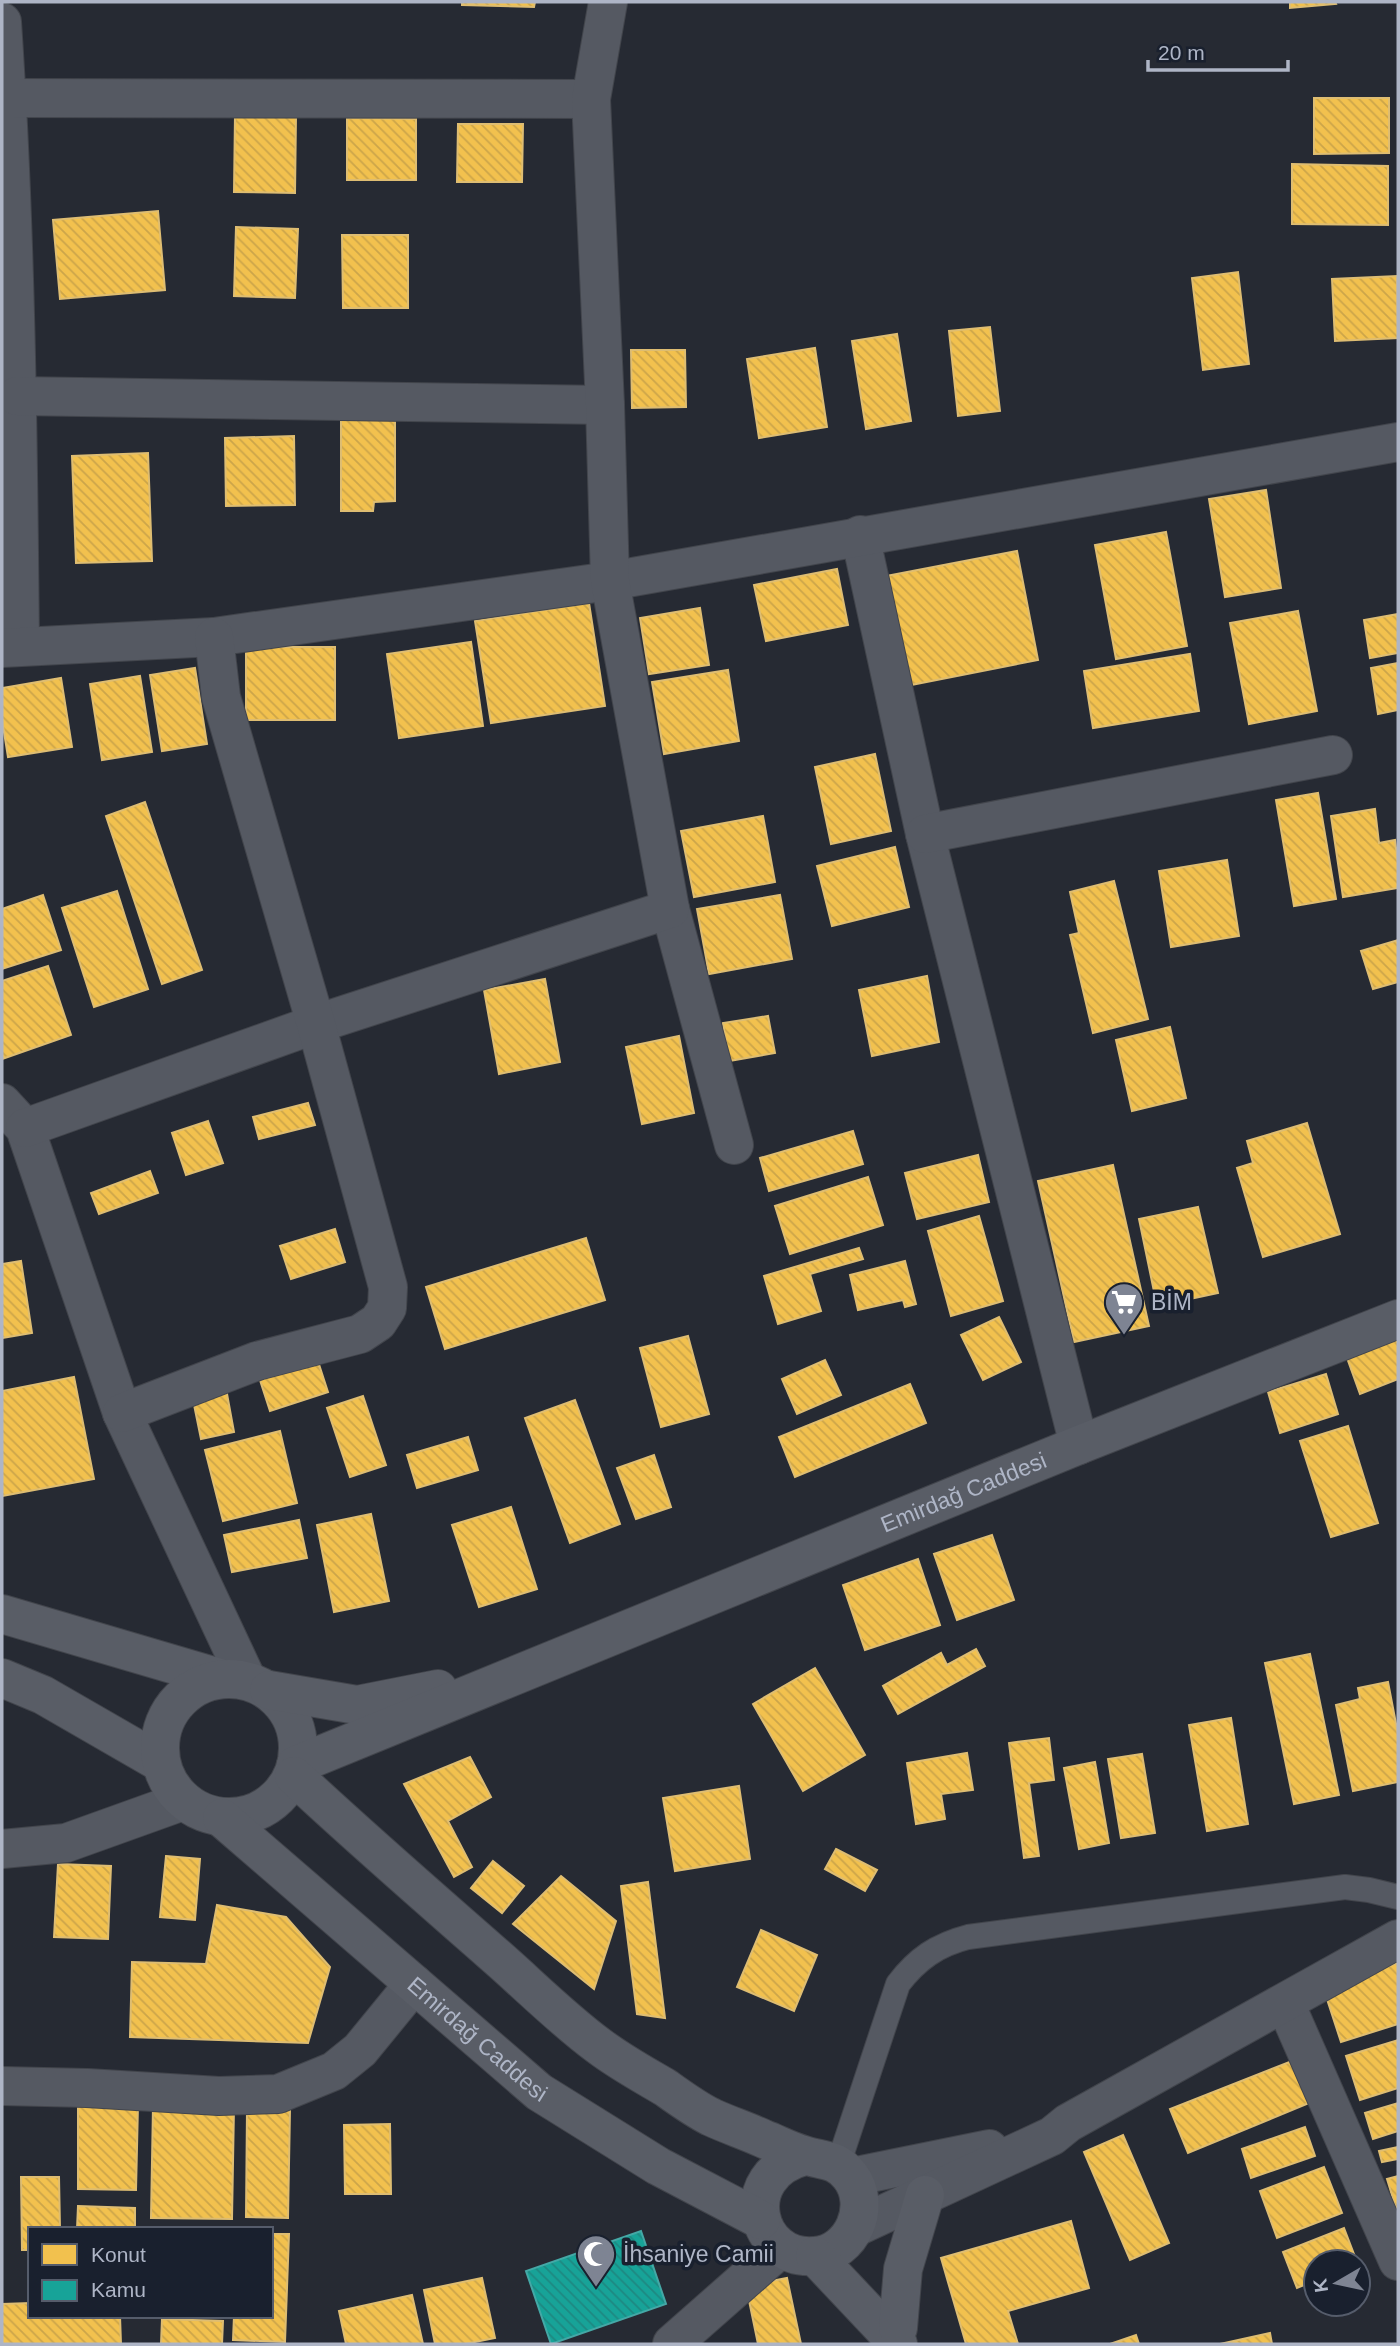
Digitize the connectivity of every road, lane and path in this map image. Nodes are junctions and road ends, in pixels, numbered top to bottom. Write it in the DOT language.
graph roads {
  1 [pos="608,2"];
  2 [pos="2,22"];
  3 [pos="4,98"];
  4 [pos="591,99"];
  5 [pos="18,396"];
  6 [pos="606,405"];
  7 [pos="1398,442"];
  8 [pos="860,536"];
  9 [pos="610,581"];
  10 [pos="214,637"];
  11 [pos="11,647"];
  12 [pos="1333,755"];
  13 [pos="925,834"];
  14 [pos="670,909"];
  15 [pos="316,1024"];
  16 [pos="14,1116"];
  17 [pos="734,1145"];
  18 [pos="1398,1319"];
  19 [pos="122,1413"];
  20 [pos="1079,1445"];
  21 [pos="2,1614"];
  22 [pos="530,1670"];
  23 [pos="2,1678"];
  24 [pos="246,1683"];
  25 [pos="161,1763"];
  26 [pos="295,1770"];
  27 [pos="183,1801"];
  28 [pos="222,1818"];
  29 [pos="2,1849"];
  30 [pos="1398,1897"];
  31 [pos="1398,1939"];
  32 [pos="414,1984"];
  33 [pos="1286,2003"];
  34 [pos="2,2086"];
  35 [pos="1052,2136"];
  36 [pos="831,2166"];
  37 [pos="925,2195"];
  38 [pos="812,2239"];
  39 [pos="1398,2262"];
  40 [pos="901,2339"];
  41 [pos="672,2344"];
  1 -- 4 [label="street"];
  2 -- 3 [label="street"];
  3 -- 4 [label="street"];
  3 -- 5 [label="street"];
  4 -- 6 [label="street"];
  5 -- 6 [label="street"];
  5 -- 11 [label="street"];
  6 -- 9 [label="street"];
  7 -- 8 [label="street"];
  8 -- 9 [label="street"];
  8 -- 13 [label="street"];
  9 -- 10 [label="street"];
  9 -- 14 [label="street"];
  10 -- 11 [label="street"];
  10 -- 15 [label="street"];
  12 -- 13 [label="street"];
  13 -- 20 [label="street"];
  14 -- 15 [label="street"];
  14 -- 17 [label="street"];
  15 -- 16 [label="street"];
  15 -- 19 [label="street"];
  16 -- 19 [label="street"];
  18 -- 20 [label="main road, Emirdağ Caddesi"];
  19 -- 24 [label="street"];
  20 -- 22 [label="main road, Emirdağ Caddesi"];
  21 -- 24 [label="main road"];
  22 -- 24 [label="main road"];
  22 -- 26 [label="main road"];
  23 -- 25 [label="main road"];
  24 -- 25 [label="main road"];
  24 -- 26 [label="main road"];
  25 -- 27 [label="main road"];
  26 -- 28 [label="main road"];
  26 -- 36 [label="main road"];
  27 -- 28 [label="main road, Emirdağ Caddesi"];
  27 -- 29 [label="street"];
  28 -- 32 [label="main road, Emirdağ Caddesi"];
  30 -- 36 [label="lane"];
  31 -- 33 [label="street"];
  32 -- 34 [label="street"];
  32 -- 38 [label="main road, Emirdağ Caddesi"];
  33 -- 35 [label="street"];
  33 -- 39 [label="street"];
  35 -- 36 [label="street"];
  35 -- 37 [label="street"];
  36 -- 38 [label="main road"];
  36 -- 38 [label="main road"];
  37 -- 38 [label="street"];
  37 -- 40 [label="main road"];
  38 -- 40 [label="main road, Emirdağ Caddesi"];
  38 -- 41 [label="street"];
}
